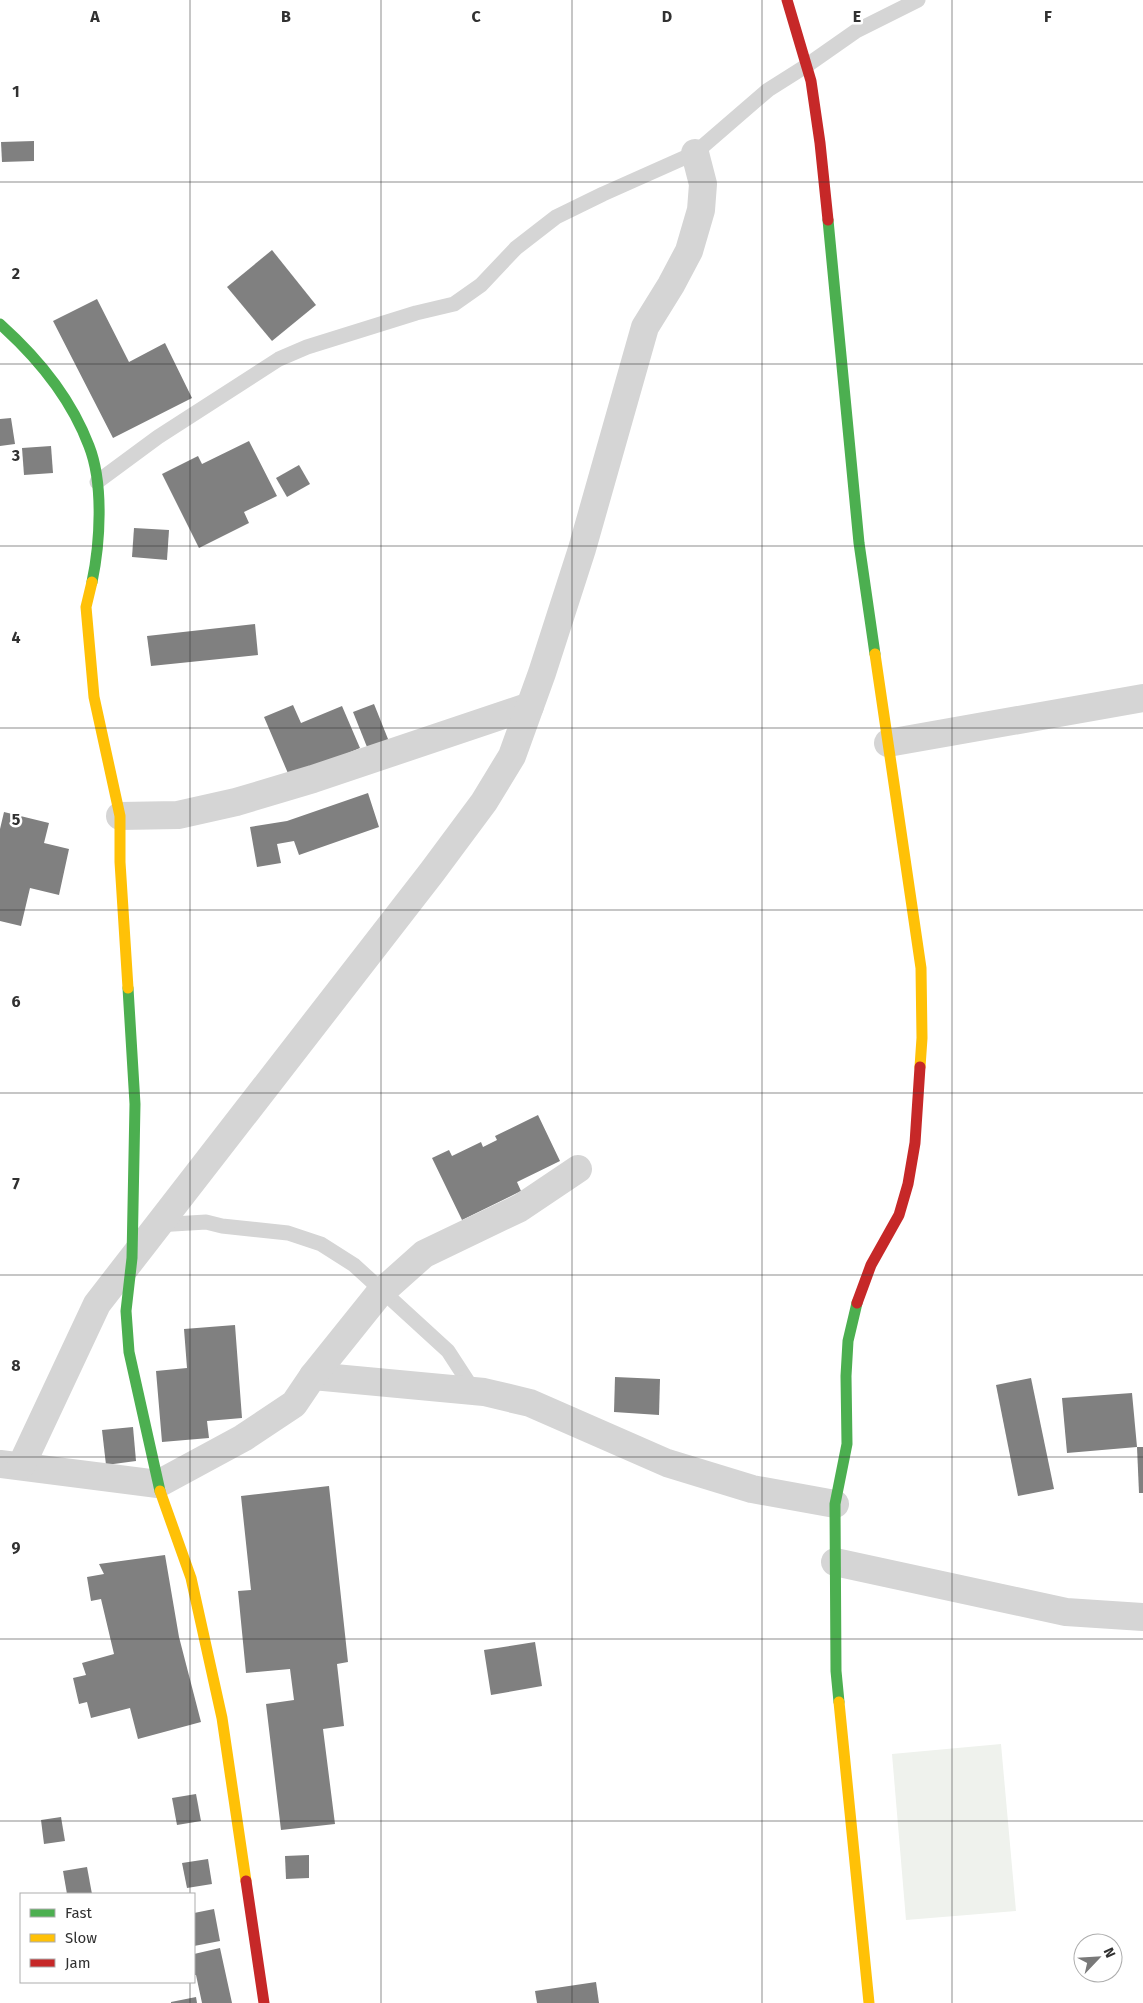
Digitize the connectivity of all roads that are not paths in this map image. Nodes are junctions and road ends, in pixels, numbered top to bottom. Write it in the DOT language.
graph roads {
  1 [pos="787,0"];
  2 [pos="918,0"];
  3 [pos="806,66"];
  4 [pos="695,153"];
  5 [pos="0,324"];
  6 [pos="97,482"];
  7 [pos="1143,698"];
  8 [pos="530,706"];
  9 [pos="888,744"];
  10 [pos="120,816"];
  11 [pos="578,1169"];
  12 [pos="157,1225"];
  13 [pos="132,1258"];
  14 [pos="383,1290"];
  15 [pos="313,1376"];
  16 [pos="474,1391"];
  17 [pos="10,1465"];
  18 [pos="158,1484"];
  19 [pos="835,1504"];
  20 [pos="835,1562"];
  21 [pos="1143,1617"];
  22 [pos="264,2003"];
  23 [pos="869,2003"];
  1 -- 3 [label="street"];
  2 -- 3 [label="lane"];
  3 -- 4 [label="lane"];
  3 -- 9 [label="street"];
  4 -- 6 [label="lane"];
  4 -- 8 [label="street"];
  5 -- 6 [label="street"];
  6 -- 10 [label="street"];
  7 -- 9 [label="street"];
  8 -- 10 [label="street"];
  8 -- 12 [label="street"];
  9 -- 19 [label="street"];
  10 -- 13 [label="street"];
  11 -- 14 [label="street"];
  12 -- 13 [label="street"];
  12 -- 14 [label="lane"];
  13 -- 17 [label="street"];
  13 -- 18 [label="street"];
  14 -- 15 [label="street"];
  14 -- 16 [label="lane"];
  15 -- 16 [label="street"];
  15 -- 18 [label="street"];
  16 -- 19 [label="street"];
  17 -- 18 [label="street"];
  18 -- 22 [label="street"];
  19 -- 20 [label="street"];
  20 -- 21 [label="street"];
  20 -- 23 [label="street"];
}
